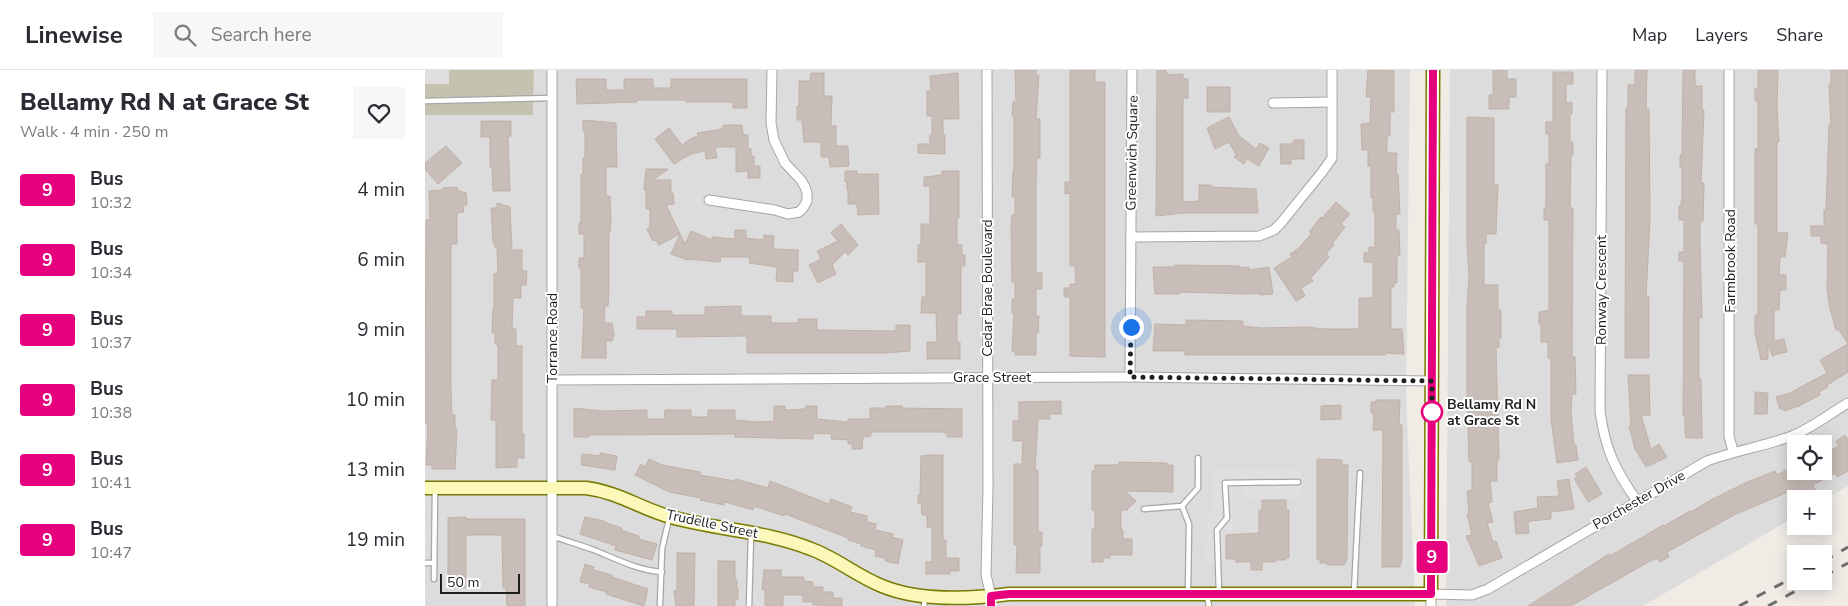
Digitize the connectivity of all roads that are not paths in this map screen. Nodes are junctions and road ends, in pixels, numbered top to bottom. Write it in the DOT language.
graph roads {
  1 [pos="552,70"];
  2 [pos="772,70"];
  3 [pos="987,70"];
  4 [pos="1132,70"];
  5 [pos="1332,70"];
  6 [pos="1433,70"];
  7 [pos="1602,70"];
  8 [pos="1729,70"];
  9 [pos="552,98"];
  10 [pos="425,101"];
  11 [pos="1273,102"];
  12 [pos="1332,102"];
  13 [pos="709,200"];
  14 [pos="1131,237"];
  15 [pos="986,377"];
  16 [pos="1130,377"];
  17 [pos="553,380"];
  18 [pos="1432,381"];
  19 [pos="1848,403"];
  20 [pos="1733,451"];
  21 [pos="1198,458"];
  22 [pos="1360,474"];
  23 [pos="1298,482"];
  24 [pos="430,488"];
  25 [pos="553,488"];
  26 [pos="1637,501"];
  27 [pos="1182,506"];
  28 [pos="1144,509"];
  29 [pos="670,517"];
  30 [pos="751,533"];
  31 [pos="552,536"];
  32 [pos="425,563"];
  33 [pos="433,563"];
  34 [pos="662,572"];
  35 [pos="434,579"];
  36 [pos="1354,594"];
  37 [pos="1188,595"];
  38 [pos="1212,598"];
  39 [pos="1431,600"];
  40 [pos="925,601"];
  41 [pos="991,601"];
  42 [pos="660,604"];
  43 [pos="552,606"];
  44 [pos="749,606"];
  1 -- 9 [label="street, Torrance Road"];
  2 -- 13 [label="street"];
  3 -- 15 [label="street, Cedar Brae Boulevard"];
  4 -- 14 [label="street, Greenwich Square"];
  5 -- 12 [label="street"];
  6 -- 18 [label="street"];
  7 -- 26 [label="street, Ronway Crescent"];
  8 -- 20 [label="street, Farmbrook Road"];
  9 -- 10 [label="lane"];
  9 -- 17 [label="street, Torrance Road"];
  11 -- 12 [label="street"];
  12 -- 14 [label="street"];
  14 -- 16 [label="street, Greenwich Square"];
  15 -- 16 [label="street, Grace Street"];
  15 -- 17 [label="street, Grace Street"];
  15 -- 41 [label="street, Cedar Brae Boulevard"];
  16 -- 18 [label="street, Grace Street"];
  17 -- 25 [label="street, Torrance Road"];
  18 -- 39 [label="street"];
  19 -- 20 [label="street, Porchester Drive"];
  20 -- 26 [label="street, Porchester Drive"];
  21 -- 27 [label="lane"];
  22 -- 36 [label="lane"];
  23 -- 38 [label="lane"];
  24 -- 25 [label="street, Trudelle Street"];
  24 -- 33 [label="lane"];
  25 -- 29 [label="street, Trudelle Street"];
  25 -- 31 [label="street, Torrance Road"];
  26 -- 39 [label="street, Porchester Drive"];
  27 -- 28 [label="lane"];
  27 -- 37 [label="lane"];
  29 -- 30 [label="street, Trudelle Street"];
  29 -- 34 [label="lane"];
  30 -- 40 [label="street, Trudelle Street"];
  30 -- 44 [label="lane"];
  31 -- 34 [label="lane"];
  31 -- 43 [label="street, Torrance Road"];
  32 -- 33 [label="lane"];
  33 -- 35 [label="lane"];
  34 -- 42 [label="lane"];
  36 -- 38 [label="street, Trudelle Street"];
  36 -- 39 [label="street, Trudelle Street"];
  37 -- 38 [label="street, Trudelle Street"];
  37 -- 41 [label="street, Trudelle Street"];
  40 -- 41 [label="street, Trudelle Street"];
}
